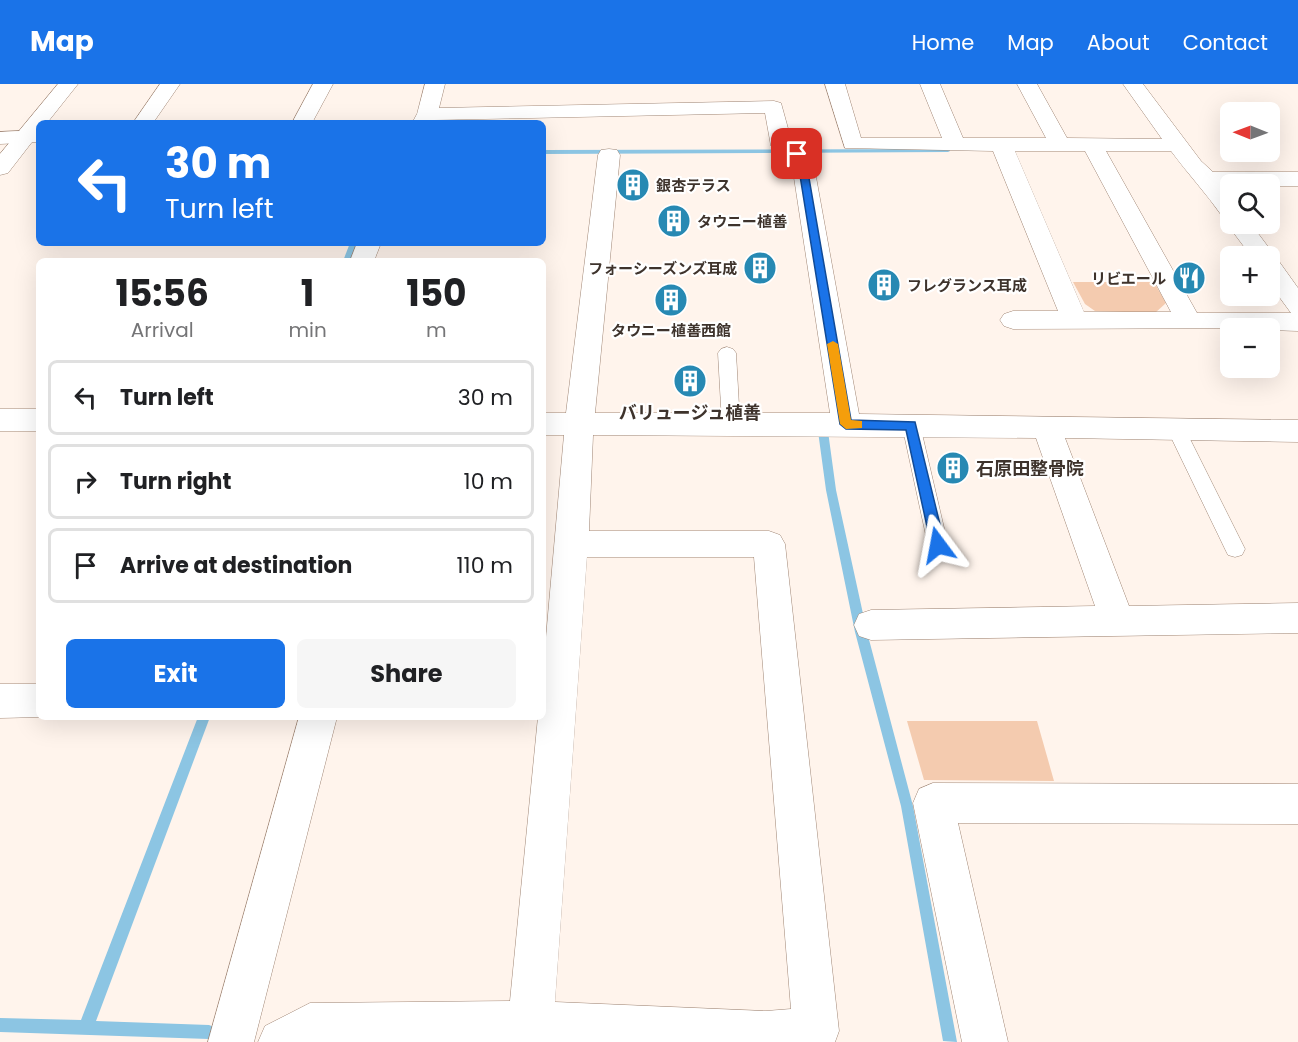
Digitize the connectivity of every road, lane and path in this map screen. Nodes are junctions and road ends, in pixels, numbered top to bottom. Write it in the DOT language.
graph roads {
  1 [pos="68,84"];
  2 [pos="170,84"];
  3 [pos="323,84"];
  4 [pos="435,84"];
  5 [pos="835,84"];
  6 [pos="930,84"];
  7 [pos="1028,84"];
  8 [pos="1133,84"];
  9 [pos="425,118"];
  10 [pos="43,120"];
  11 [pos="144,120"];
  12 [pos="305,120"];
  13 [pos="31,137"];
  14 [pos="0,138"];
  15 [pos="955,144"];
  16 [pos="1001,144"];
  17 [pos="1060,144"];
  18 [pos="1092,145"];
  19 [pos="1177,145"];
  20 [pos="609,155"];
  21 [pos="0,168"];
  22 [pos="1207,179"];
  23 [pos="1298,180"];
  24 [pos="1220,197"];
  25 [pos="1280,265"];
  26 [pos="1298,267"];
  27 [pos="1280,281"];
  28 [pos="1298,307"];
  29 [pos="1013,320"];
  30 [pos="1075,320"];
  31 [pos="1189,321"];
  32 [pos="1298,322"];
  33 [pos="727,352"];
  34 [pos="0,420"];
  35 [pos="36,420"];
  36 [pos="546,424"];
  37 [pos="579,424"];
  38 [pos="731,424"];
  39 [pos="846,424"];
  40 [pos="911,425"];
  41 [pos="1047,428"];
  42 [pos="1176,429"];
  43 [pos="1298,431"];
  44 [pos="572,544"];
  45 [pos="938,545"];
  46 [pos="1235,549"];
  47 [pos="1298,618"];
  48 [pos="1117,619"];
  49 [pos="871,625"];
  50 [pos="0,701"];
  51 [pos="36,701"];
  52 [pos="317,720"];
  53 [pos="1298,804"];
  54 [pos="530,1033"];
  55 [pos="299,1037"];
  56 [pos="766,1038"];
  57 [pos="231,1042"];
  58 [pos="985,1042"];
  1 -- 10 [label="street"];
  2 -- 11 [label="street"];
  3 -- 12 [label="street"];
  4 -- 9 [label="street"];
  5 -- 15 [label="street"];
  6 -- 15 [label="street"];
  7 -- 17 [label="street"];
  8 -- 19 [label="street"];
  9 -- 39 [label="street"];
  13 -- 14 [label="street"];
  13 -- 21 [label="street"];
  15 -- 16 [label="street"];
  16 -- 17 [label="street"];
  16 -- 30 [label="street"];
  17 -- 18 [label="street"];
  18 -- 19 [label="street"];
  18 -- 31 [label="street"];
  19 -- 22 [label="street"];
  20 -- 37 [label="street"];
  22 -- 23 [label="street"];
  22 -- 24 [label="street"];
  25 -- 26 [label="street"];
  27 -- 28 [label="street"];
  29 -- 30 [label="street"];
  30 -- 31 [label="street"];
  31 -- 32 [label="street"];
  33 -- 38 [label="lane"];
  34 -- 35 [label="street"];
  36 -- 37 [label="street"];
  37 -- 38 [label="street"];
  37 -- 44 [label="street"];
  38 -- 39 [label="street"];
  39 -- 40 [label="street"];
  40 -- 41 [label="street"];
  40 -- 45 [label="lane"];
  41 -- 42 [label="street"];
  41 -- 48 [label="street"];
  42 -- 43 [label="street"];
  42 -- 46 [label="lane"];
  44 -- 54 [label="street"];
  44 -- 56 [label="street"];
  47 -- 48 [label="street"];
  48 -- 49 [label="street"];
  50 -- 51 [label="street"];
  52 -- 57 [label="street"];
  53 -- 58 [label="street"];
  54 -- 55 [label="street"];
  54 -- 56 [label="street"];
}
